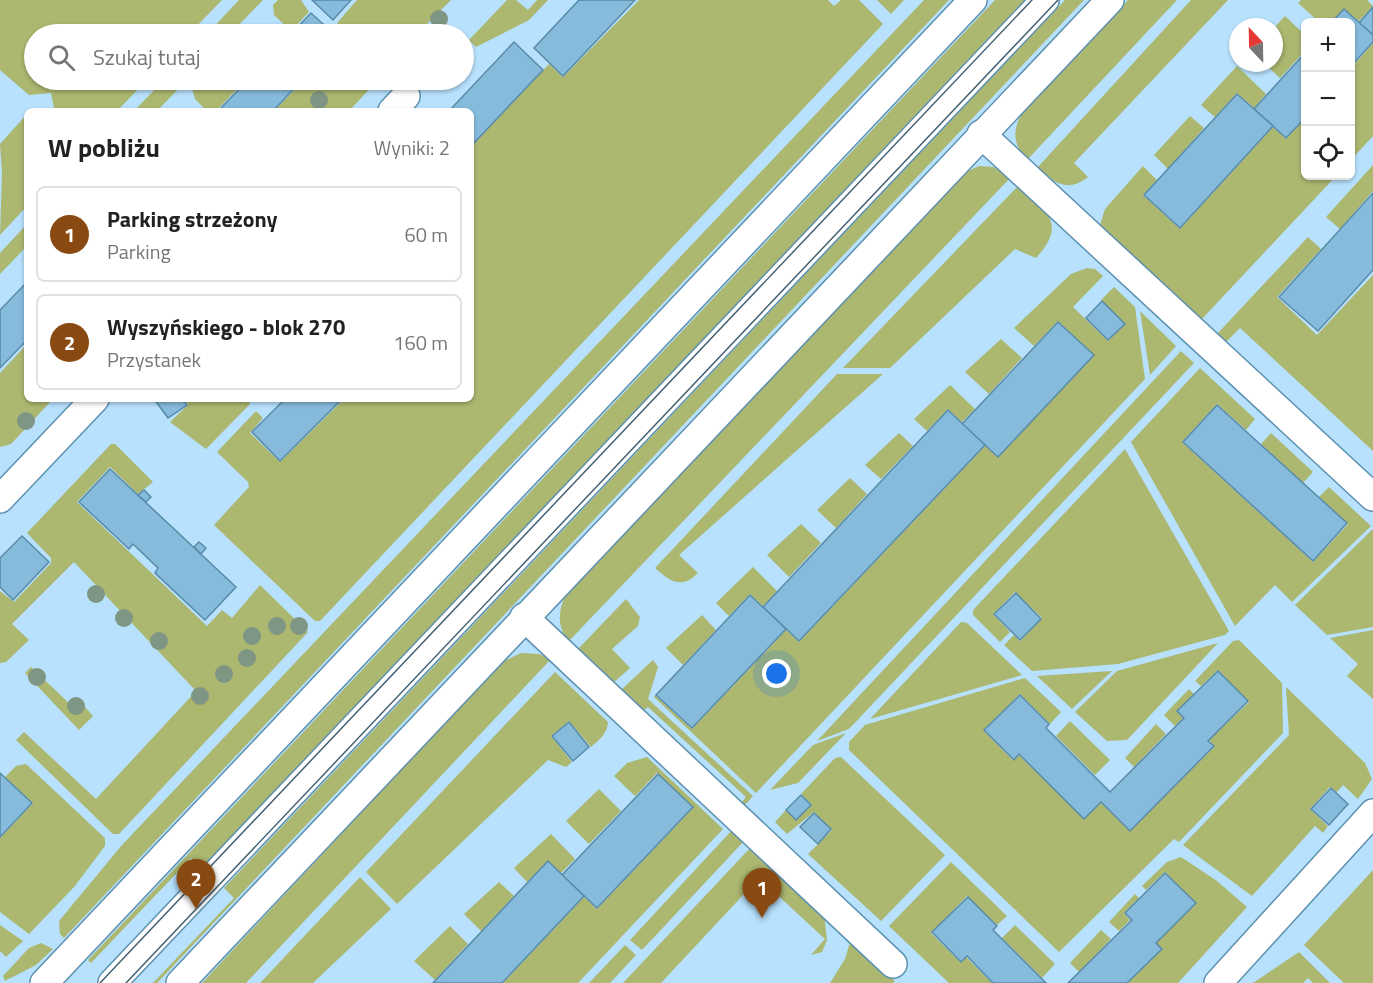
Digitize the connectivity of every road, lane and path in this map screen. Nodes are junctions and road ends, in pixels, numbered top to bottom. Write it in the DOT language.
graph roads {
  1 [pos="973,0"];
  2 [pos="1045,0"];
  3 [pos="1110,0"];
  4 [pos="981,134"];
  5 [pos="91,402"];
  6 [pos="1373,497"];
  7 [pos="0,499"];
  8 [pos="524,617"];
  9 [pos="1373,813"];
  10 [pos="893,964"];
  11 [pos="44,983"];
  12 [pos="112,983"];
  13 [pos="180,983"];
  14 [pos="1218,983"];
  1 -- 11 [label="street"];
  2 -- 12 [label="street"];
  3 -- 4 [label="street"];
  4 -- 6 [label="street"];
  4 -- 8 [label="street"];
  5 -- 7 [label="street"];
  8 -- 10 [label="street"];
  8 -- 13 [label="street"];
  9 -- 14 [label="street"];
}
